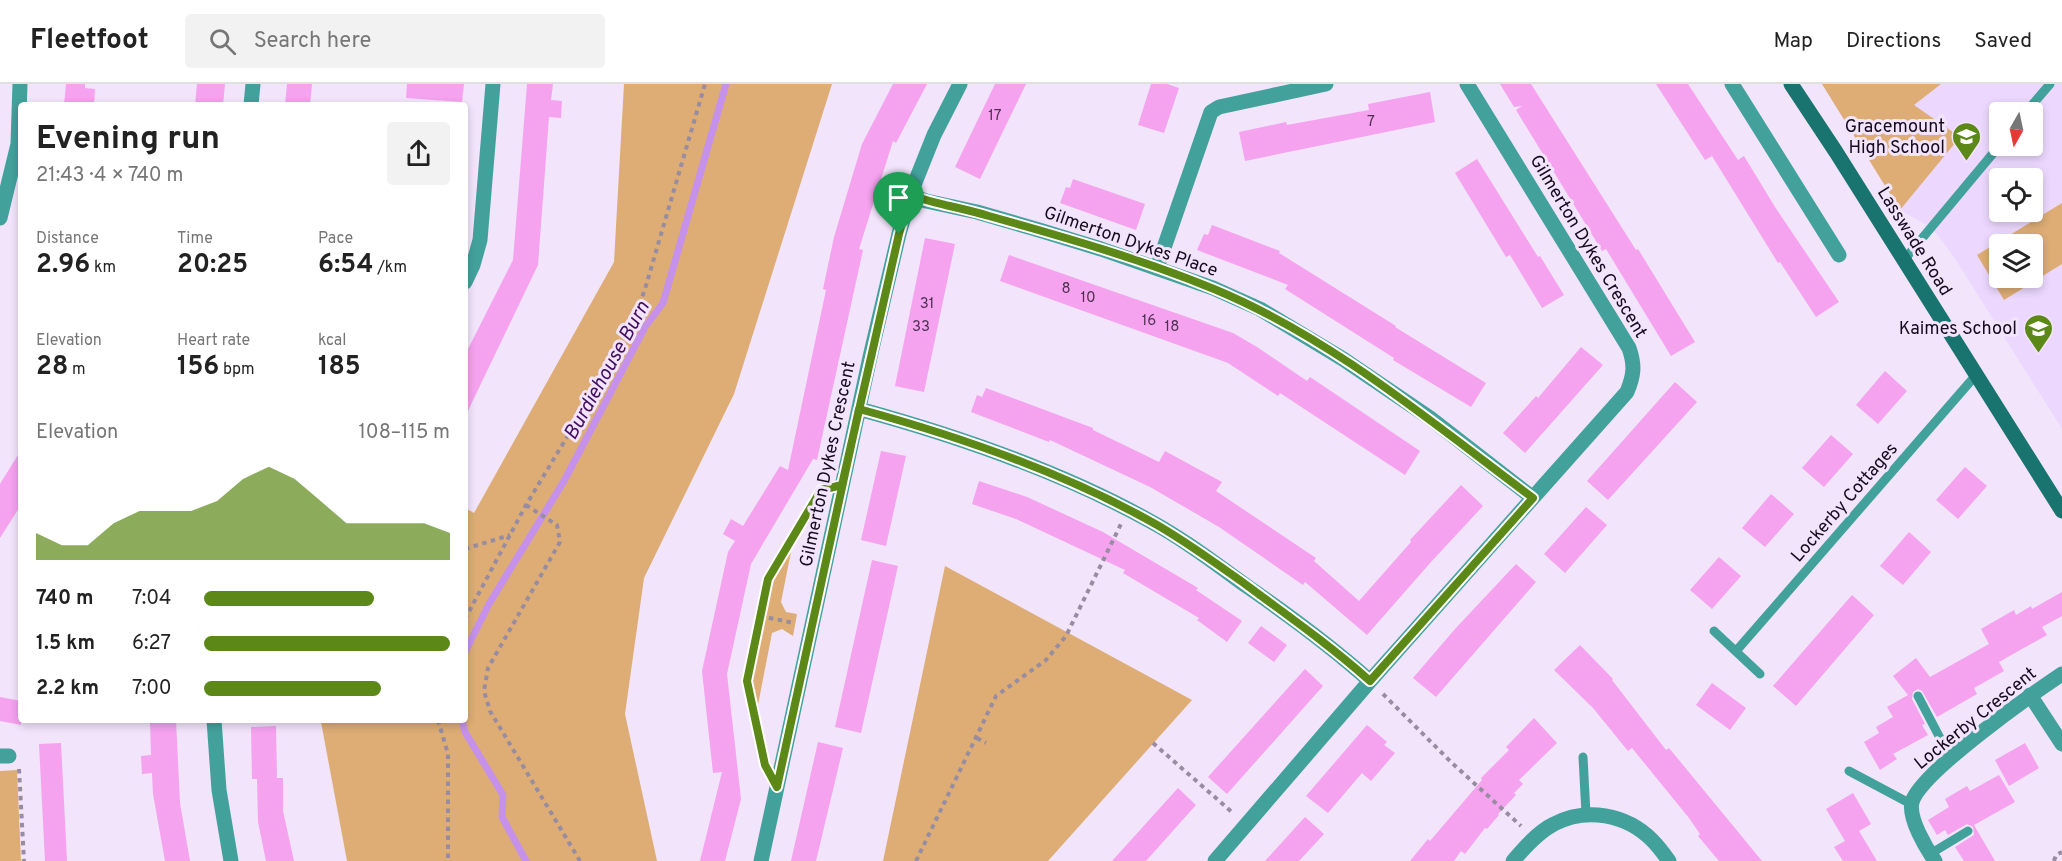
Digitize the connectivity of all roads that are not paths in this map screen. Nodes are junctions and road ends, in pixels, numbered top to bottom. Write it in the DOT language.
graph roads {
  1 [pos="20,84"];
  2 [pos="253,84"];
  3 [pos="493,84"];
  4 [pos="960,84"];
  5 [pos="1326,84"];
  6 [pos="1467,84"];
  7 [pos="1732,84"];
  8 [pos="1791,84"];
  9 [pos="2050,84"];
  10 [pos="19,102"];
  11 [pos="251,102"];
  12 [pos="2035,102"];
  13 [pos="18,144"];
  14 [pos="1991,156"];
  15 [pos="910,195"];
  16 [pos="0,218"];
  17 [pos="1839,255"];
  18 [pos="1904,260"];
  19 [pos="1157,268"];
  20 [pos="468,276"];
  21 [pos="1976,375"];
  22 [pos="859,409"];
  23 [pos="1533,498"];
  24 [pos="2062,511"];
  25 [pos="1714,632"];
  26 [pos="1737,651"];
  27 [pos="1760,674"];
  28 [pos="2062,674"];
  29 [pos="1370,681"];
  30 [pos="2030,695"];
  31 [pos="1918,696"];
  32 [pos="214,723"];
  33 [pos="2062,744"];
  34 [pos="1583,757"];
  35 [pos="1951,759"];
  36 [pos="1849,771"];
  37 [pos="1911,804"];
  38 [pos="1586,814"];
  39 [pos="1968,831"];
  40 [pos="1933,857"];
  41 [pos="231,861"];
  42 [pos="761,861"];
  43 [pos="1215,861"];
  44 [pos="1512,861"];
  45 [pos="1669,861"];
  1 -- 10 [label="street"];
  2 -- 11 [label="street"];
  3 -- 20 [label="street"];
  4 -- 15 [label="street, Gilmerton Dykes Crescent"];
  5 -- 19 [label="street"];
  6 -- 23 [label="street, Gilmerton Dykes Crescent"];
  7 -- 17 [label="street"];
  8 -- 18 [label="street, Lasswade Road"];
  9 -- 12 [label="lane"];
  13 -- 16 [label="street"];
  14 -- 18 [label="lane"];
  15 -- 19 [label="street, Gilmerton Dykes Place"];
  15 -- 22 [label="street, Gilmerton Dykes Crescent"];
  18 -- 21 [label="street, Lasswade Road"];
  19 -- 23 [label="street, Gilmerton Dykes Place"];
  21 -- 24 [label="street, Lasswade Road"];
  21 -- 26 [label="lane, Lockerby Cottages"];
  22 -- 29 [label="street"];
  22 -- 42 [label="street, Gilmerton Dykes Crescent"];
  23 -- 29 [label="street, Gilmerton Dykes Crescent"];
  25 -- 26 [label="lane"];
  26 -- 27 [label="lane"];
  28 -- 30 [label="street, Lockerby Crescent"];
  29 -- 43 [label="street, Gilmerton Dykes Crescent"];
  30 -- 33 [label="street"];
  30 -- 35 [label="street, Lockerby Crescent"];
  31 -- 35 [label="lane"];
  32 -- 41 [label="street"];
  34 -- 38 [label="lane"];
  35 -- 37 [label="street, Lockerby Crescent"];
  36 -- 37 [label="lane"];
  37 -- 40 [label="street"];
  38 -- 44 [label="street"];
  38 -- 45 [label="street"];
  39 -- 40 [label="lane"];
}
